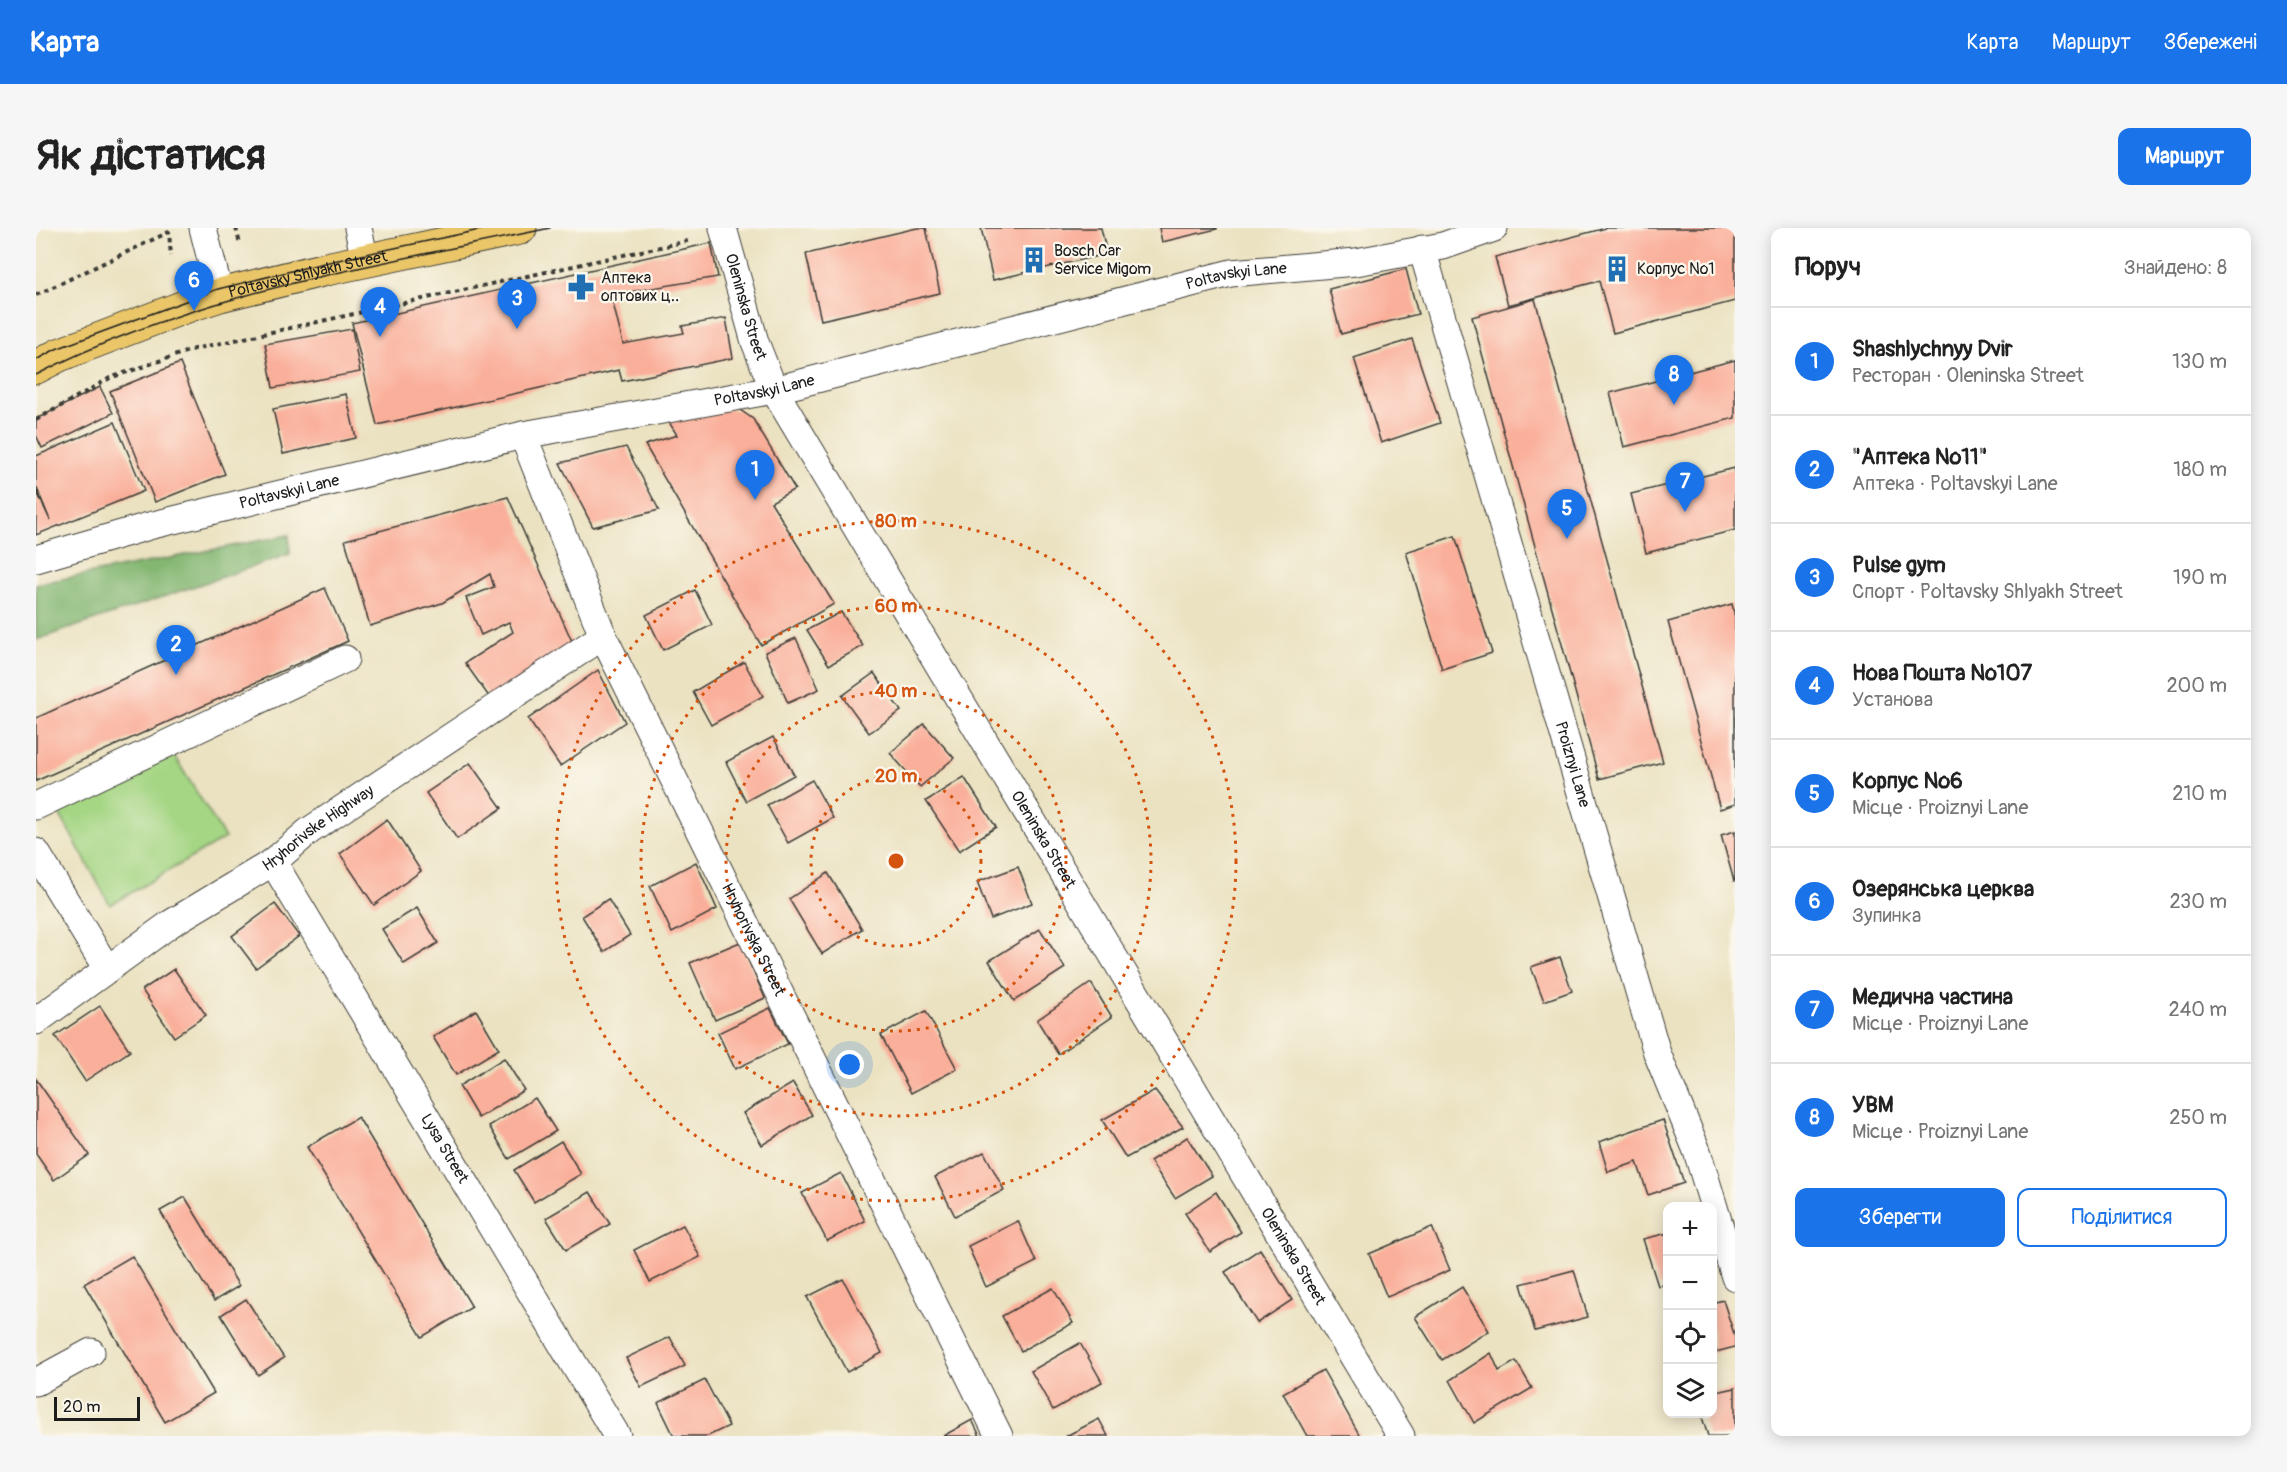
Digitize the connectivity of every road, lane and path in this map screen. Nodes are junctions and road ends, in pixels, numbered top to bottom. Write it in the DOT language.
graph roads {
  1 [pos="203,228"];
  2 [pos="236,228"];
  3 [pos="358,228"];
  4 [pos="520,228"];
  5 [pos="723,228"];
  6 [pos="1494,228"];
  7 [pos="692,240"];
  8 [pos="240,244"];
  9 [pos="1422,249"];
  10 [pos="171,256"];
  11 [pos="365,261"];
  12 [pos="36,295"];
  13 [pos="220,295"];
  14 [pos="36,367"];
  15 [pos="774,390"];
  16 [pos="36,420"];
  17 [pos="523,435"];
  18 [pos="36,559"];
  19 [pos="603,636"];
  20 [pos="345,659"];
  21 [pos="36,806"];
  22 [pos="36,852"];
  23 [pos="273,862"];
  24 [pos="107,969"];
  25 [pos="36,1021"];
  26 [pos="1735,1277"];
  27 [pos="91,1352"];
  28 [pos="36,1382"];
  29 [pos="617,1436"];
  30 [pos="999,1436"];
  31 [pos="1401,1436"];
  1 -- 13 [label="street"];
  2 -- 8 [label="path"];
  3 -- 11 [label="street"];
  4 -- 11 [label="main road, Poltavsky Shlyakh Street"];
  5 -- 15 [label="street, Oleninska Street"];
  6 -- 9 [label="street, Poltavskyi Lane"];
  7 -- 16 [label="path"];
  9 -- 15 [label="street, Poltavskyi Lane"];
  9 -- 26 [label="street, Proiznyi Lane"];
  10 -- 12 [label="path"];
  11 -- 13 [label="main road, Poltavsky Shlyakh Street"];
  13 -- 14 [label="main road, Poltavsky Shlyakh Street"];
  15 -- 17 [label="street, Poltavskyi Lane"];
  15 -- 31 [label="street, Oleninska Street"];
  17 -- 18 [label="street, Poltavskyi Lane"];
  17 -- 19 [label="street, Hryhorivska Street"];
  19 -- 23 [label="street, Hryhorivske Highway"];
  19 -- 30 [label="street, Hryhorivska Street"];
  20 -- 21 [label="street"];
  22 -- 24 [label="street"];
  23 -- 24 [label="street, Hryhorivske Highway"];
  23 -- 29 [label="street, Lysa Street"];
  24 -- 25 [label="street, Hryhorivske Highway"];
  27 -- 28 [label="street"];
}
